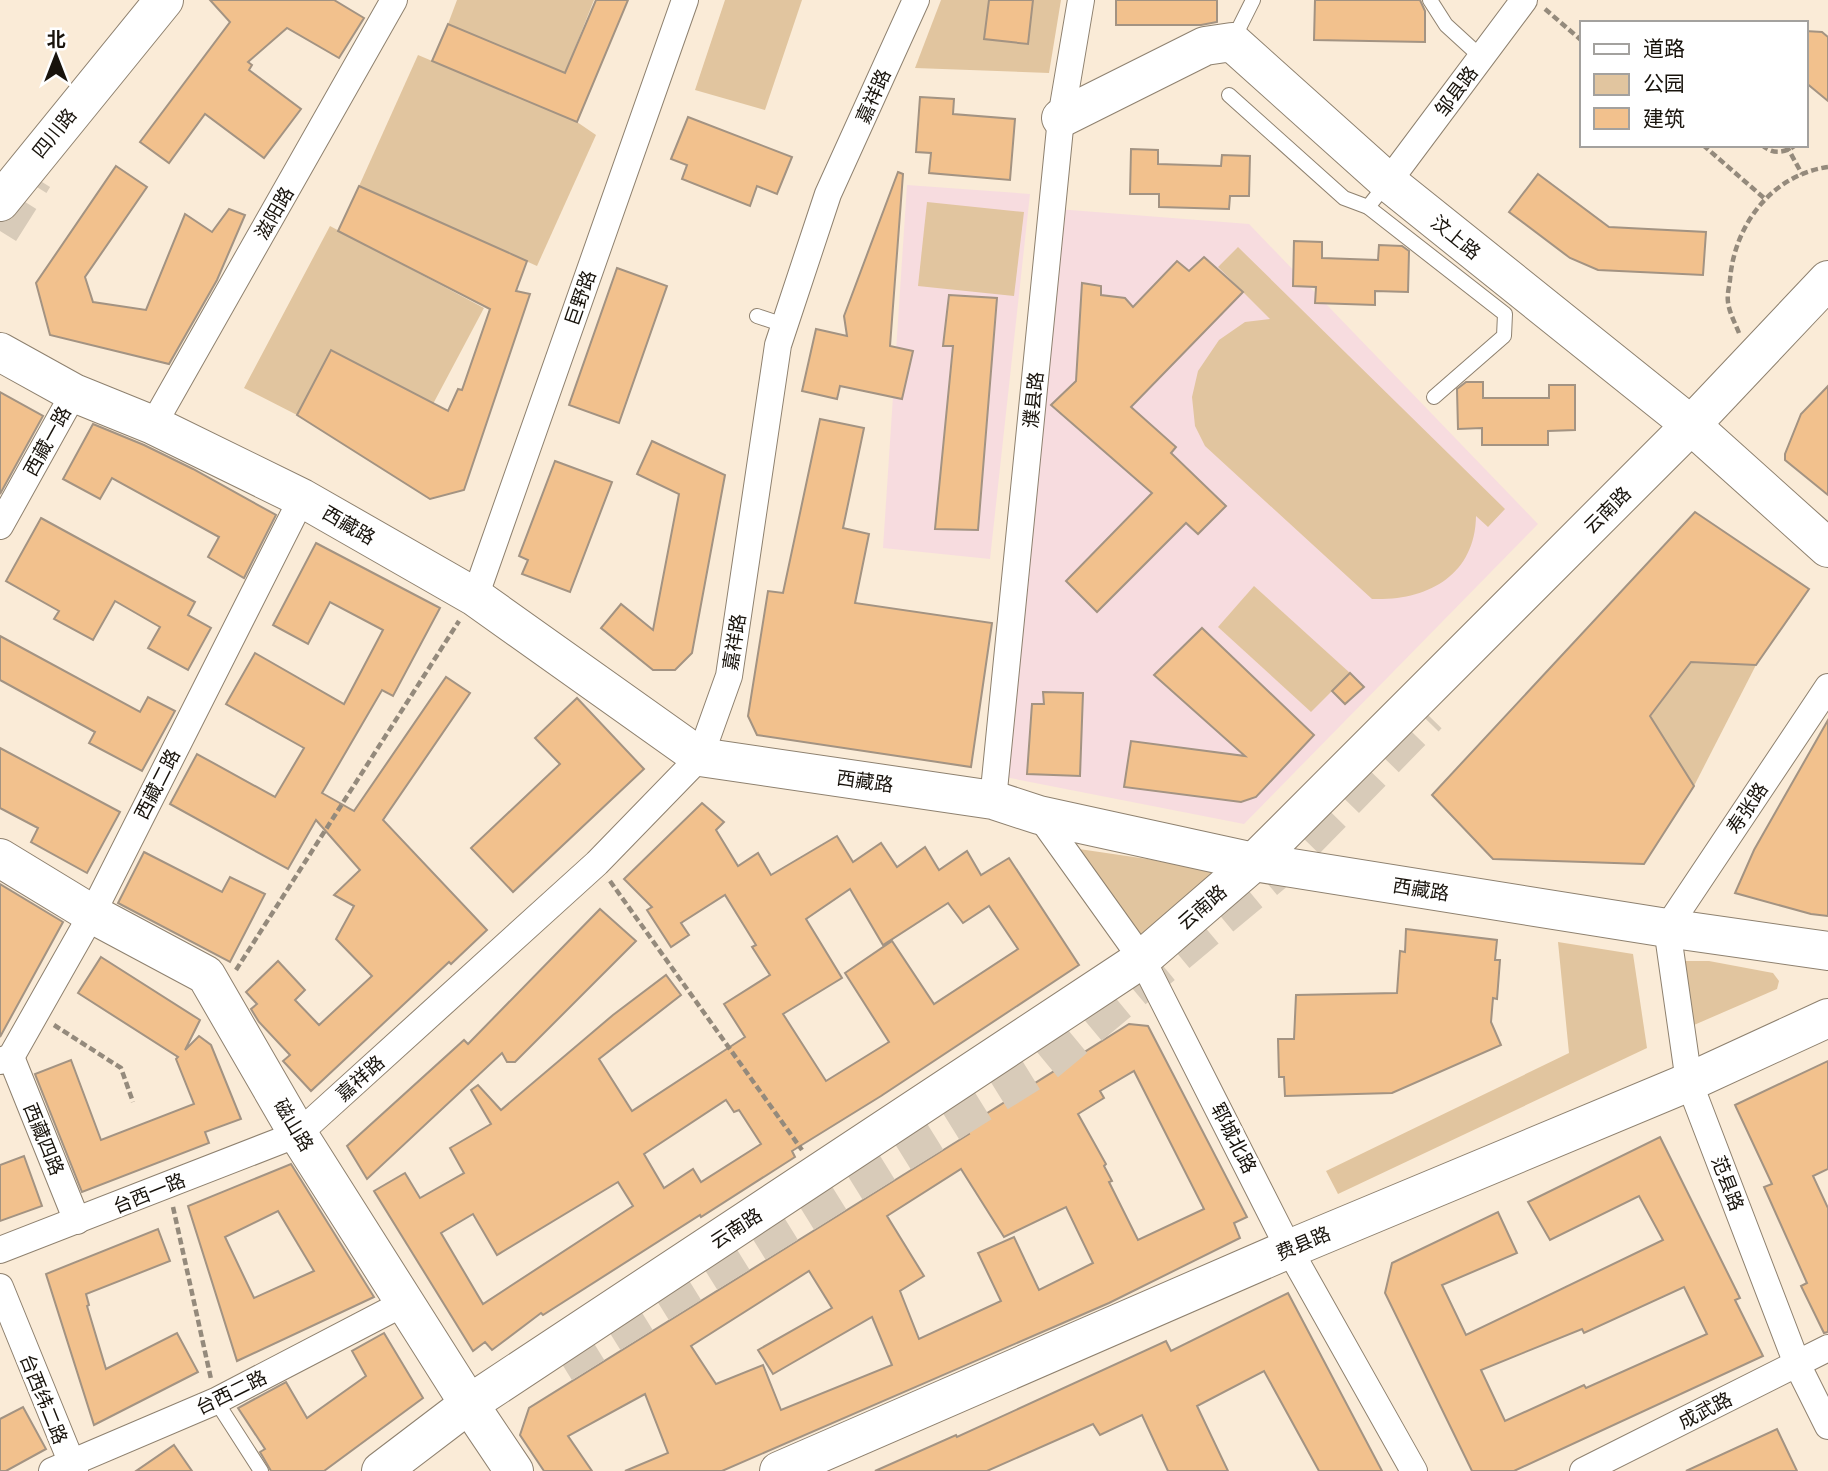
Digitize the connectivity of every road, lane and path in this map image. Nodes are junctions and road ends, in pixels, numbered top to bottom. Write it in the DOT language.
graph roads {
  1 [pos="164,0"];
  2 [pos="394,0"];
  3 [pos="685,0"];
  4 [pos="916,0"];
  5 [pos="1081,0"];
  6 [pos="1253,0"];
  7 [pos="1430,0"];
  8 [pos="1534,4"];
  9 [pos="1580,39"];
  10 [pos="1233,42"];
  11 [pos="1481,57"];
  12 [pos="1229,95"];
  13 [pos="1061,118"];
  14 [pos="1705,147"];
  15 [pos="1765,147"];
  16 [pos="1787,148"];
  17 [pos="1828,167"];
  18 [pos="1802,174"];
  19 [pos="1378,195"];
  20 [pos="1764,198"];
  21 [pos="0,202"];
  22 [pos="1828,280"];
  23 [pos="757,316"];
  24 [pos="784,326"];
  25 [pos="0,352"];
  26 [pos="1757,355"];
  27 [pos="74,393"];
  28 [pos="1434,397"];
  29 [pos="153,425"];
  30 [pos="1691,425"];
  31 [pos="302,498"];
  32 [pos="0,526"];
  33 [pos="1828,548"];
  34 [pos="475,597"];
  35 [pos="1828,687"];
  36 [pos="700,757"];
  37 [pos="993,800"];
  38 [pos="1039,815"];
  39 [pos="0,858"];
  40 [pos="1254,862"];
  41 [pos="597,863"];
  42 [pos="92,914"];
  43 [pos="1667,928"];
  44 [pos="1828,951"];
  45 [pos="1142,959"];
  46 [pos="219,997"];
  47 [pos="36,1014"];
  48 [pos="1828,1018"];
  49 [pos="5,1059"];
  50 [pos="1689,1082"];
  51 [pos="133,1102"];
  52 [pos="298,1134"];
  53 [pos="819,1173"];
  54 [pos="168,1185"];
  55 [pos="77,1221"];
  56 [pos="1289,1249"];
  57 [pos="0,1250"];
  58 [pos="0,1287"];
  59 [pos="406,1302"];
  60 [pos="1828,1349"];
  61 [pos="1797,1364"];
  62 [pos="216,1401"];
  63 [pos="469,1404"];
  64 [pos="1828,1426"];
  65 [pos="65,1468"];
  66 [pos="261,1471"];
  67 [pos="381,1471"];
  68 [pos="514,1471"];
  69 [pos="779,1471"];
  70 [pos="1415,1471"];
  71 [pos="1583,1471"];
  1 -- 21 [label="street, 四川路"];
  2 -- 29 [label="street, 滋阳路"];
  3 -- 34 [label="street, 巨野路"];
  4 -- 24 [label="street, 嘉祥路"];
  5 -- 13 [label="street, 濮县路"];
  6 -- 10 [label="lane"];
  7 -- 11 [label="lane"];
  8 -- 9 [label="path"];
  8 -- 11 [label="street, 邹县路"];
  10 -- 13 [label="street"];
  10 -- 19 [label="street, 汶上路"];
  11 -- 19 [label="street, 邹县路"];
  12 -- 19 [label="lane"];
  13 -- 37 [label="street, 濮县路"];
  14 -- 20 [label="path"];
  15 -- 16 [label="path"];
  16 -- 18 [label="path"];
  17 -- 18 [label="path"];
  18 -- 20 [label="path"];
  19 -- 28 [label="lane"];
  19 -- 30 [label="street, 汶上路"];
  20 -- 26 [label="path"];
  22 -- 26 [label="street, 云南路"];
  23 -- 24 [label="lane"];
  24 -- 36 [label="street, 嘉祥路"];
  25 -- 27 [label="street, 西藏路"];
  26 -- 30 [label="street, 云南路"];
  27 -- 29 [label="street, 西藏路"];
  27 -- 32 [label="street, 西藏一路"];
  29 -- 31 [label="street, 西藏路"];
  30 -- 33 [label="street, 汶上路"];
  30 -- 40 [label="street, 云南路"];
  31 -- 34 [label="street, 西藏路"];
  31 -- 42 [label="street, 西藏二路"];
  34 -- 36 [label="street, 西藏路"];
  34 -- 46 [label="path"];
  35 -- 43 [label="street, 寿张路"];
  36 -- 37 [label="street, 西藏路"];
  36 -- 41 [label="street, 嘉祥路"];
  37 -- 38 [label="street, 西藏路"];
  38 -- 40 [label="street, 西藏路"];
  38 -- 45 [label="street, 郓城北路"];
  39 -- 42 [label="street, 磁山路"];
  40 -- 43 [label="street, 西藏路"];
  40 -- 45 [label="street, 云南路"];
  41 -- 52 [label="street, 嘉祥路"];
  41 -- 53 [label="path"];
  42 -- 46 [label="street, 磁山路"];
  42 -- 47 [label="street, 西藏二路"];
  43 -- 44 [label="street, 西藏路"];
  43 -- 50 [label="street, 范县路"];
  45 -- 53 [label="street, 云南路"];
  45 -- 56 [label="street, 郓城北路"];
  46 -- 52 [label="street, 磁山路"];
  47 -- 49 [label="street, 西藏二路"];
  47 -- 51 [label="path"];
  48 -- 50 [label="street, 费县路"];
  49 -- 55 [label="street, 西藏四路"];
  50 -- 56 [label="street, 费县路"];
  50 -- 61 [label="street, 范县路"];
  52 -- 54 [label="street, 台西一路"];
  52 -- 59 [label="street, 磁山路"];
  53 -- 63 [label="street, 云南路"];
  54 -- 55 [label="street, 台西一路"];
  54 -- 62 [label="path"];
  55 -- 57 [label="street, 台西一路"];
  56 -- 69 [label="street, 费县路"];
  56 -- 70 [label="street, 郓城北路"];
  58 -- 65 [label="street, 台西纬二路"];
  59 -- 62 [label="street, 台西二路"];
  59 -- 63 [label="street, 磁山路"];
  60 -- 61 [label="street, 成武路"];
  61 -- 64 [label="street, 范县路"];
  61 -- 71 [label="street, 成武路"];
  62 -- 65 [label="street, 台西二路"];
  62 -- 66 [label="lane"];
  63 -- 67 [label="street, 云南路"];
  63 -- 68 [label="street, 磁山路"];
}
